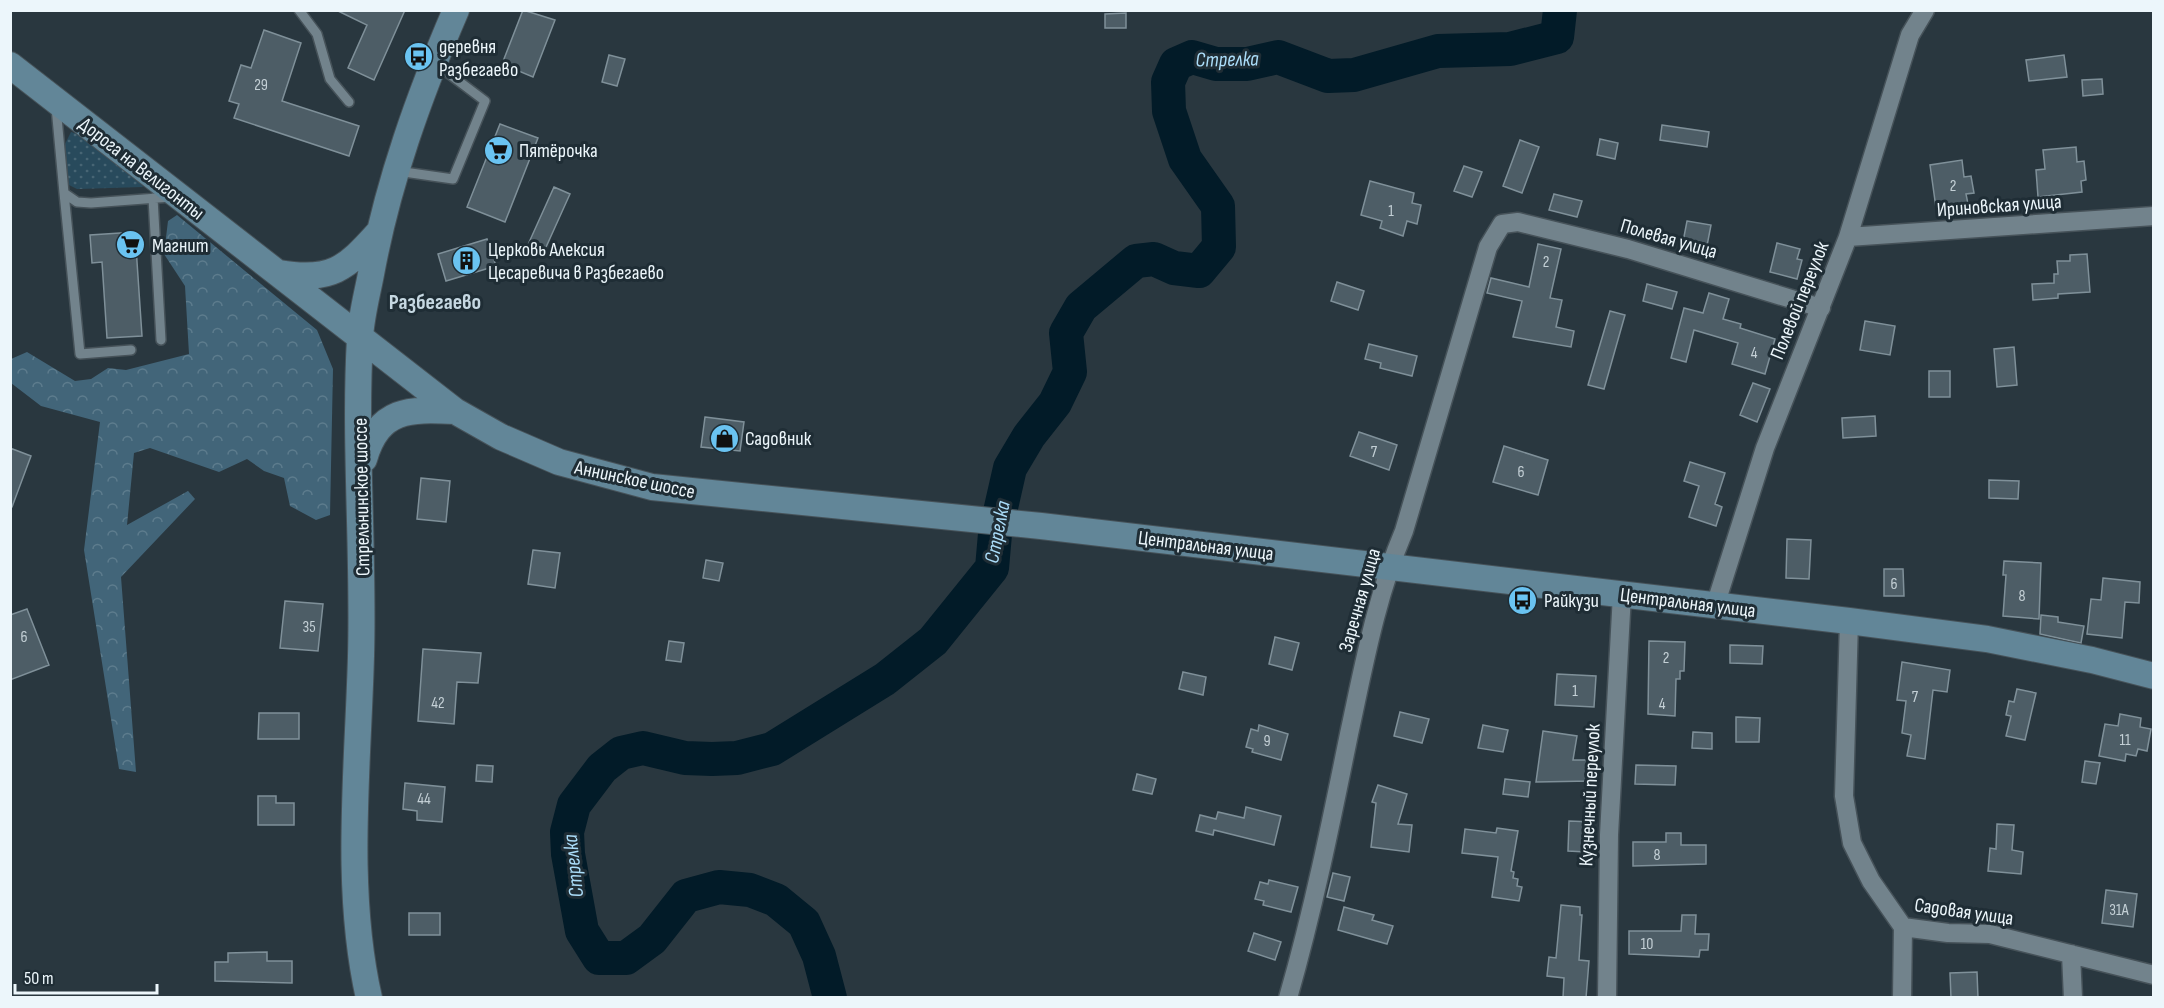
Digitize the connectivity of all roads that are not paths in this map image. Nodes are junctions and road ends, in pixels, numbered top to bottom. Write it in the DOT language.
graph roads {
  1 [pos="299,10"];
  2 [pos="456,10"];
  3 [pos="1925,10"];
  4 [pos="435,63"];
  5 [pos="10,65"];
  6 [pos="56,102"];
  7 [pos="349,102"];
  8 [pos="395,171"];
  9 [pos="64,193"];
  10 [pos="178,196"];
  11 [pos="153,198"];
  12 [pos="2154,216"];
  13 [pos="1502,224"];
  14 [pos="379,232"];
  15 [pos="1848,237"];
  16 [pos="278,273"];
  17 [pos="1821,308"];
  18 [pos="360,336"];
  19 [pos="161,340"];
  20 [pos="131,350"];
  21 [pos="455,411"];
  22 [pos="361,471"];
  23 [pos="1041,526"];
  24 [pos="1389,567"];
  25 [pos="1622,594"];
  26 [pos="1715,606"];
  27 [pos="1849,621"];
  28 [pos="2154,676"];
  29 [pos="1903,927"];
  30 [pos="2071,954"];
  31 [pos="2154,975"];
  32 [pos="369,998"];
  33 [pos="1288,998"];
  34 [pos="1607,998"];
  35 [pos="1902,998"];
  36 [pos="2073,998"];
  1 -- 7 [label="lane"];
  2 -- 4 [label="main road, Стрельнинское шоссе"];
  3 -- 15 [label="street, Полевой переулок"];
  4 -- 8 [label="main road, Стрельнинское шоссе"];
  4 -- 8 [label="lane"];
  5 -- 6 [label="main road, Дорога на Велигонты"];
  6 -- 9 [label="lane"];
  6 -- 10 [label="main road, Дорога на Велигонты"];
  8 -- 14 [label="main road, Стрельнинское шоссе"];
  9 -- 11 [label="lane"];
  9 -- 20 [label="lane"];
  10 -- 11 [label="lane"];
  10 -- 16 [label="main road, Дорога на Велигонты"];
  11 -- 19 [label="lane"];
  12 -- 15 [label="street, Ириновская улица"];
  13 -- 17 [label="street, Полевая улица"];
  13 -- 24 [label="street, Заречная улица"];
  14 -- 16 [label="main road"];
  14 -- 18 [label="main road, Стрельнинское шоссе"];
  15 -- 17 [label="street, Полевой переулок"];
  16 -- 18 [label="main road, Дорога на Велигонты"];
  17 -- 26 [label="street, Полевой переулок"];
  18 -- 21 [label="main road, Аннинское шоссе"];
  18 -- 22 [label="main road, Стрельнинское шоссе"];
  21 -- 22 [label="main road"];
  21 -- 23 [label="main road, Аннинское шоссе"];
  22 -- 32 [label="main road, Стрельнинское шоссе"];
  23 -- 24 [label="main road, Центральная улица"];
  24 -- 25 [label="main road, Центральная улица"];
  24 -- 33 [label="street, Заречная улица"];
  25 -- 26 [label="main road, Центральная улица"];
  25 -- 34 [label="street, Кузнечный переулок"];
  26 -- 27 [label="main road, Центральная улица"];
  27 -- 28 [label="main road, Центральная улица"];
  27 -- 29 [label="street, Садовая улица"];
  29 -- 30 [label="street, Садовая улица"];
  29 -- 35 [label="street"];
  30 -- 31 [label="street, Садовая улица"];
  30 -- 36 [label="street"];
}
